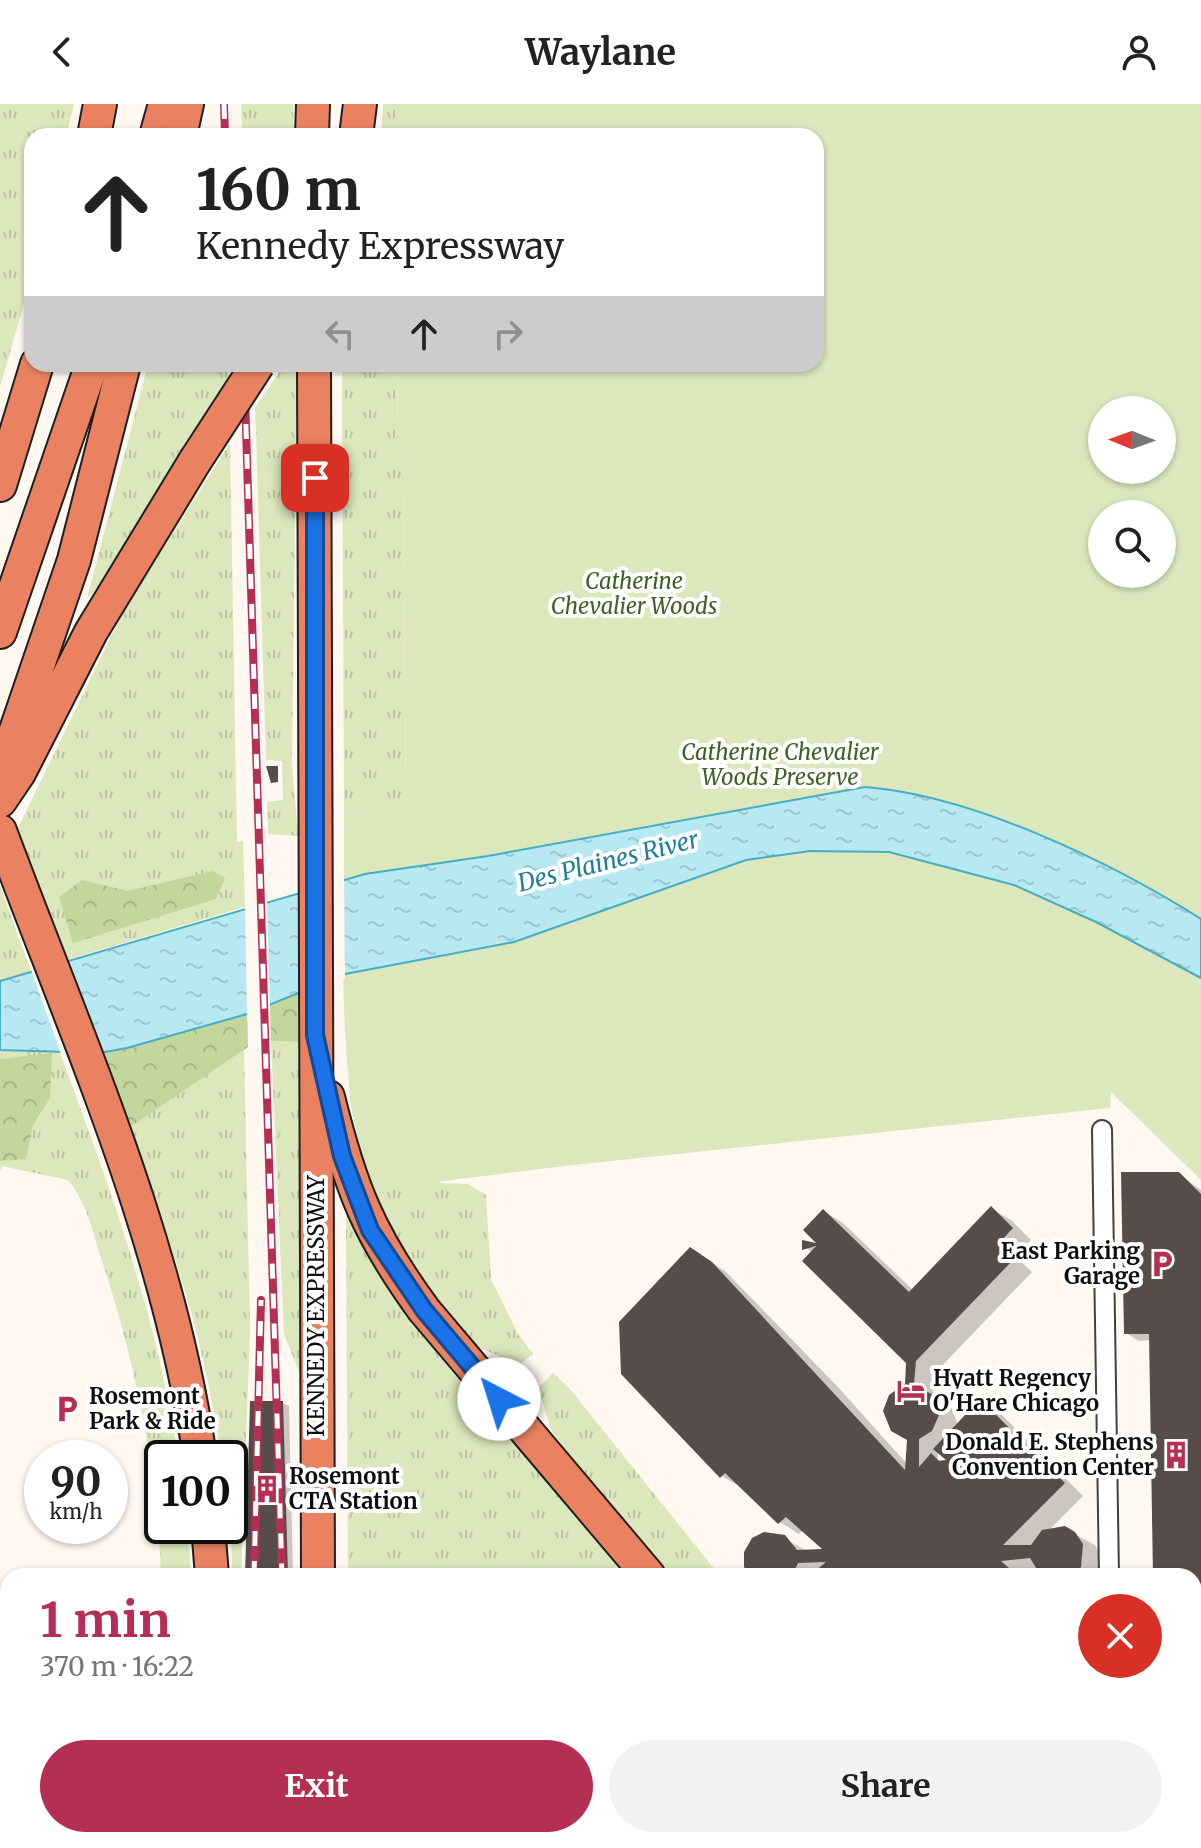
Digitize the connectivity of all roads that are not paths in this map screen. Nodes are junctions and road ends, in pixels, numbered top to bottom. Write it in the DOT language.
graph roads {
  1 [pos="100,104"];
  2 [pos="165,104"];
  3 [pos="187,104"];
  4 [pos="312,104"];
  5 [pos="360,104"];
  6 [pos="96,128"];
  7 [pos="158,128"];
  8 [pos="182,128"];
  9 [pos="312,128"];
  10 [pos="357,128"];
  11 [pos="35,372"];
  12 [pos="89,372"];
  13 [pos="122,372"];
  14 [pos="253,372"];
  15 [pos="314,372"];
  16 [pos="0,485"];
  17 [pos="0,632"];
  18 [pos="0,777"];
  19 [pos="0,801"];
  20 [pos="0,831"];
  21 [pos="315,1035"];
  22 [pos="1102,1130"];
  23 [pos="197,1440"];
  24 [pos="209,1544"];
  25 [pos="211,1568"];
  26 [pos="318,1568"];
  27 [pos="642,1568"];
  28 [pos="1109,1568"];
  1 -- 6 [label="highway"];
  2 -- 7 [label="highway"];
  3 -- 8 [label="highway"];
  4 -- 9 [label="highway"];
  5 -- 10 [label="highway"];
  11 -- 16 [label="highway"];
  12 -- 17 [label="highway"];
  13 -- 18 [label="highway"];
  14 -- 19 [label="highway, bridge"];
  15 -- 21 [label="highway, KENNEDY EXPRESSWAY"];
  20 -- 23 [label="highway"];
  21 -- 26 [label="highway, KENNEDY EXPRESSWAY"];
  21 -- 27 [label="highway"];
  22 -- 28 [label="street"];
  24 -- 25 [label="highway"];
}
